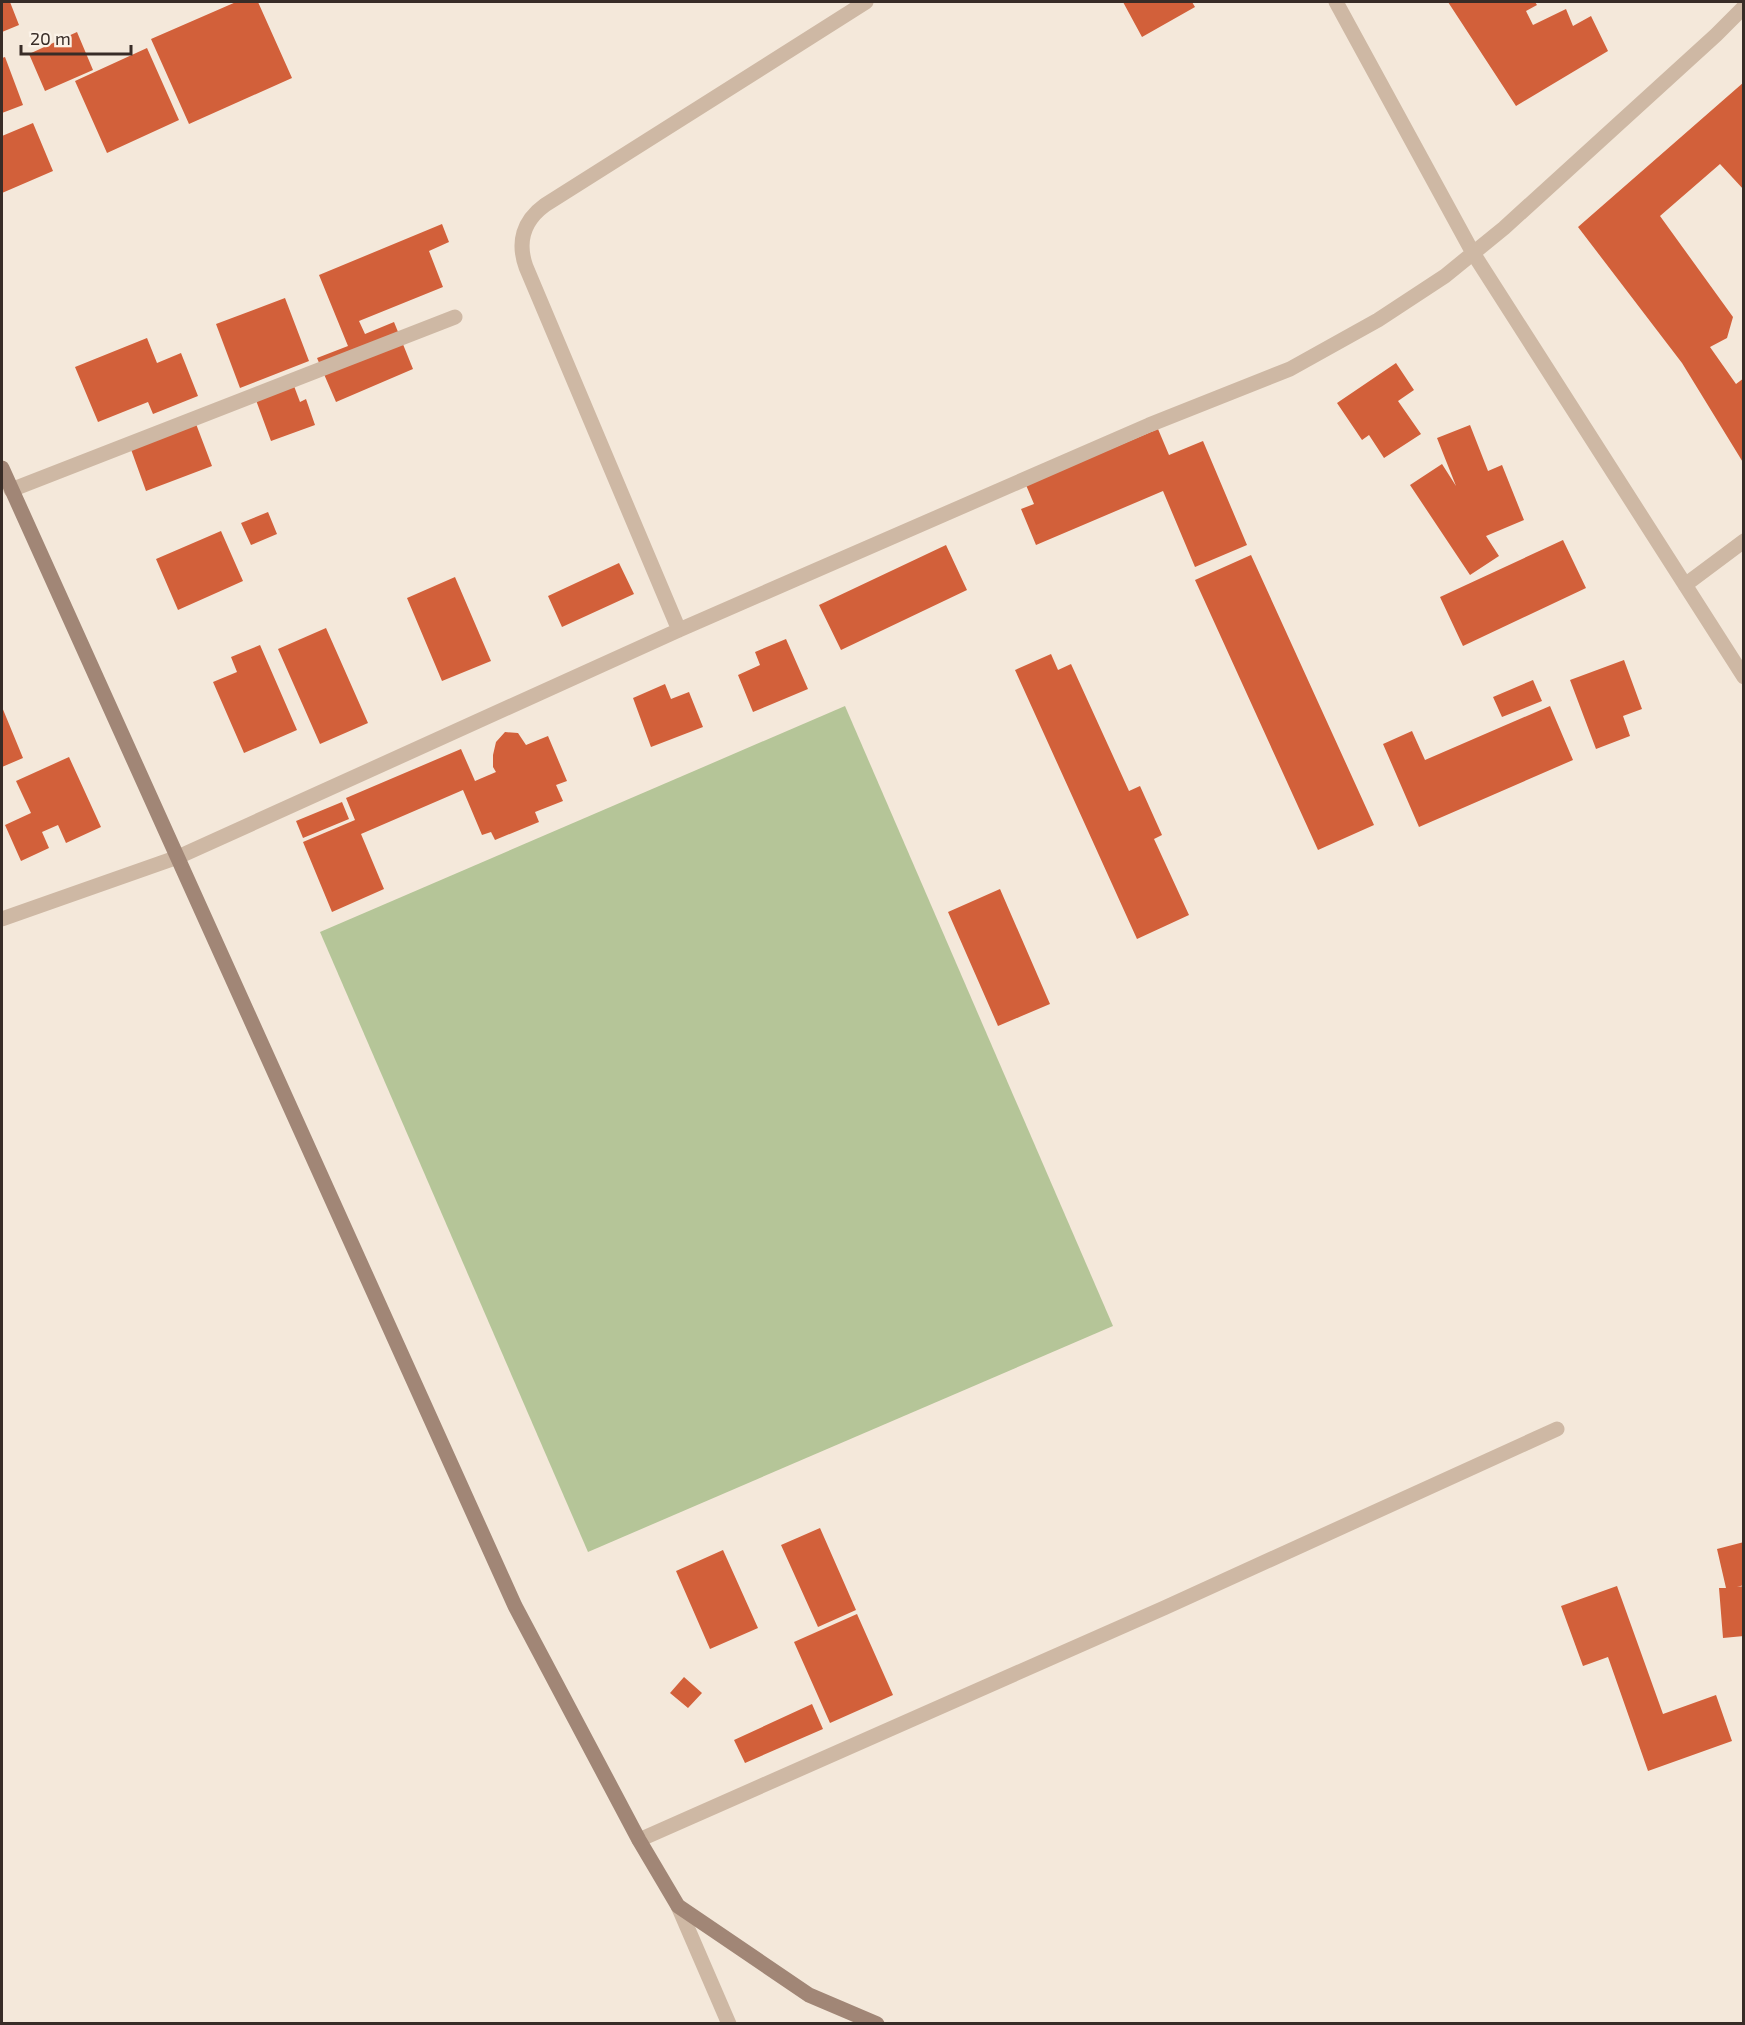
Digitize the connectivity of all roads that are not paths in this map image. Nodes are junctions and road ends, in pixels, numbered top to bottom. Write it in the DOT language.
graph roads {
  1 [pos="866,2"];
  2 [pos="1336,2"];
  3 [pos="1743,7"];
  4 [pos="1473,253"];
  5 [pos="455,317"];
  6 [pos="2,468"];
  7 [pos="11,490"];
  8 [pos="1743,541"];
  9 [pos="1685,585"];
  10 [pos="679,630"];
  11 [pos="1743,677"];
  12 [pos="178,856"];
  13 [pos="2,919"];
  14 [pos="1557,1429"];
  15 [pos="639,1840"];
  16 [pos="678,1906"];
  17 [pos="729,2024"];
  18 [pos="877,2024"];
  1 -- 10 [label="street"];
  2 -- 4 [label="street"];
  3 -- 4 [label="street"];
  4 -- 9 [label="street"];
  4 -- 10 [label="street"];
  5 -- 7 [label="street"];
  6 -- 7 [label="main road"];
  7 -- 12 [label="main road"];
  8 -- 9 [label="street"];
  9 -- 11 [label="street"];
  10 -- 12 [label="street"];
  12 -- 13 [label="street"];
  12 -- 15 [label="main road"];
  14 -- 15 [label="street"];
  15 -- 16 [label="main road"];
  16 -- 17 [label="street"];
  16 -- 18 [label="main road"];
}
